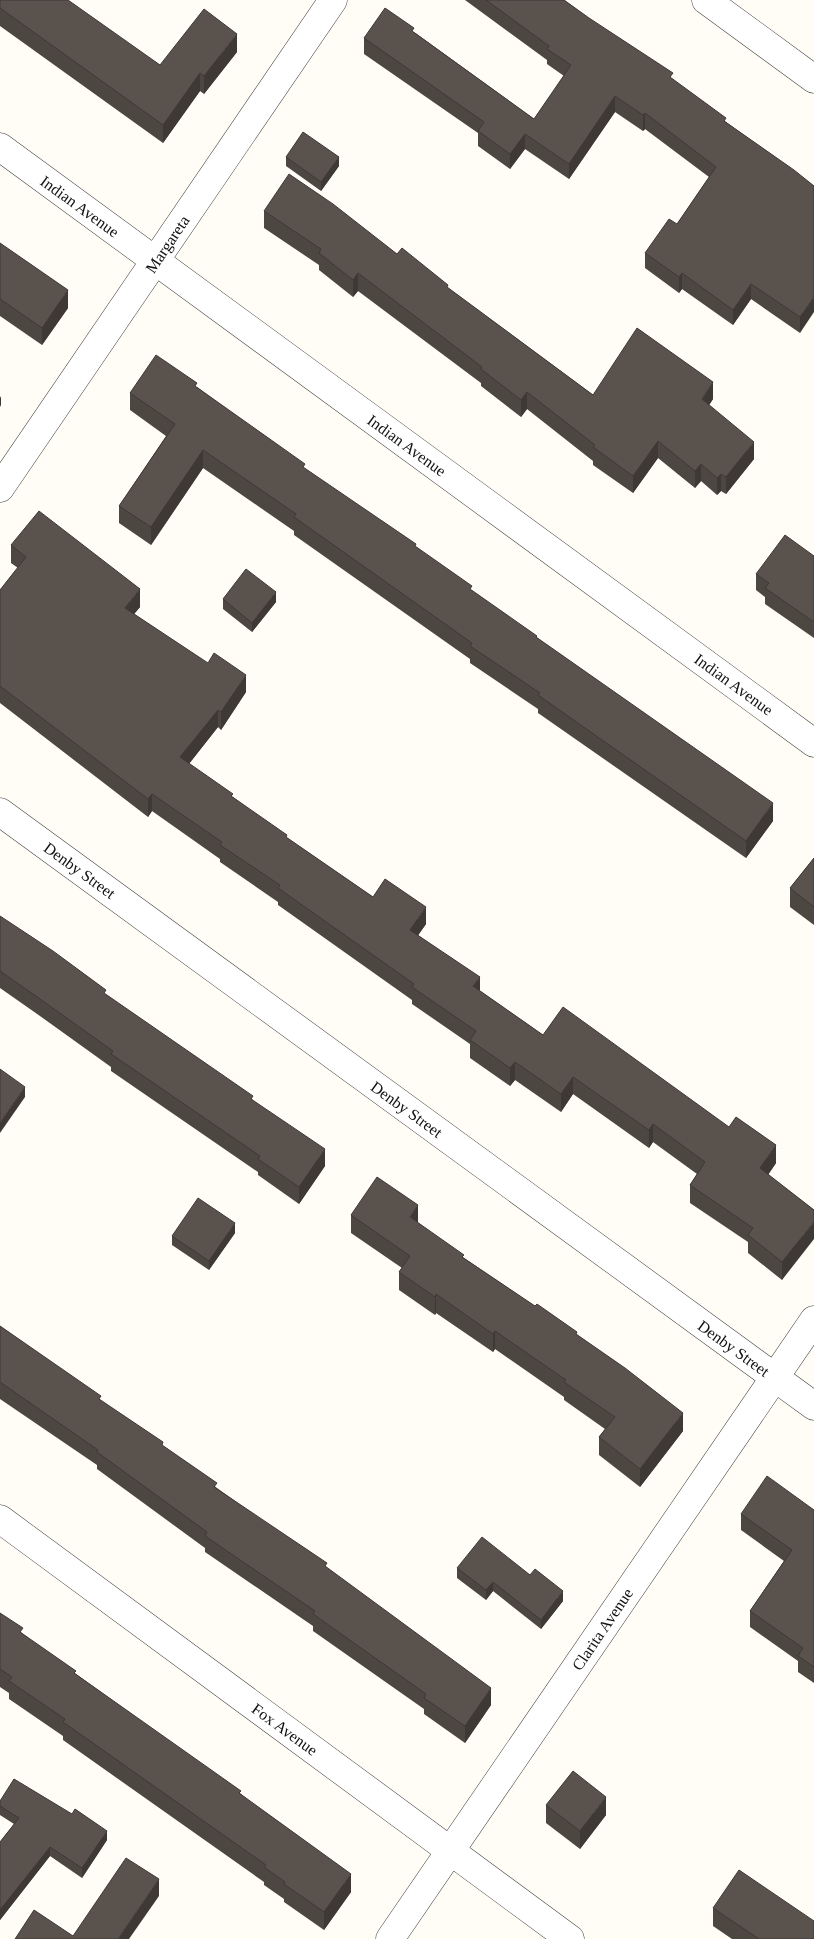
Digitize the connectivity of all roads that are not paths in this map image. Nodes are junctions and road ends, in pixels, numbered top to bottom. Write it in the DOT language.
graph roads {
  1 [pos="333,0"];
  2 [pos="706,0"];
  3 [pos="814,79"];
  4 [pos="0,147"];
  5 [pos="155,262"];
  6 [pos="0,488"];
  7 [pos="814,742"];
  8 [pos="0,812"];
  9 [pos="814,1320"];
  10 [pos="775,1378"];
  11 [pos="814,1406"];
  12 [pos="0,1519"];
  13 [pos="450,1850"];
  14 [pos="390,1939"];
  15 [pos="570,1939"];
  1 -- 5 [label="street, Margareta"];
  2 -- 3 [label="street"];
  4 -- 5 [label="street, Indian Avenue"];
  5 -- 6 [label="street, Margareta"];
  5 -- 7 [label="street, Indian Avenue"];
  8 -- 10 [label="street, Denby Street"];
  9 -- 10 [label="street, Clarita Avenue"];
  10 -- 11 [label="street, Denby Street"];
  10 -- 13 [label="street, Clarita Avenue"];
  12 -- 13 [label="street, Fox Avenue"];
  13 -- 14 [label="street, Clarita Avenue"];
  13 -- 15 [label="street, Fox Avenue"];
}
